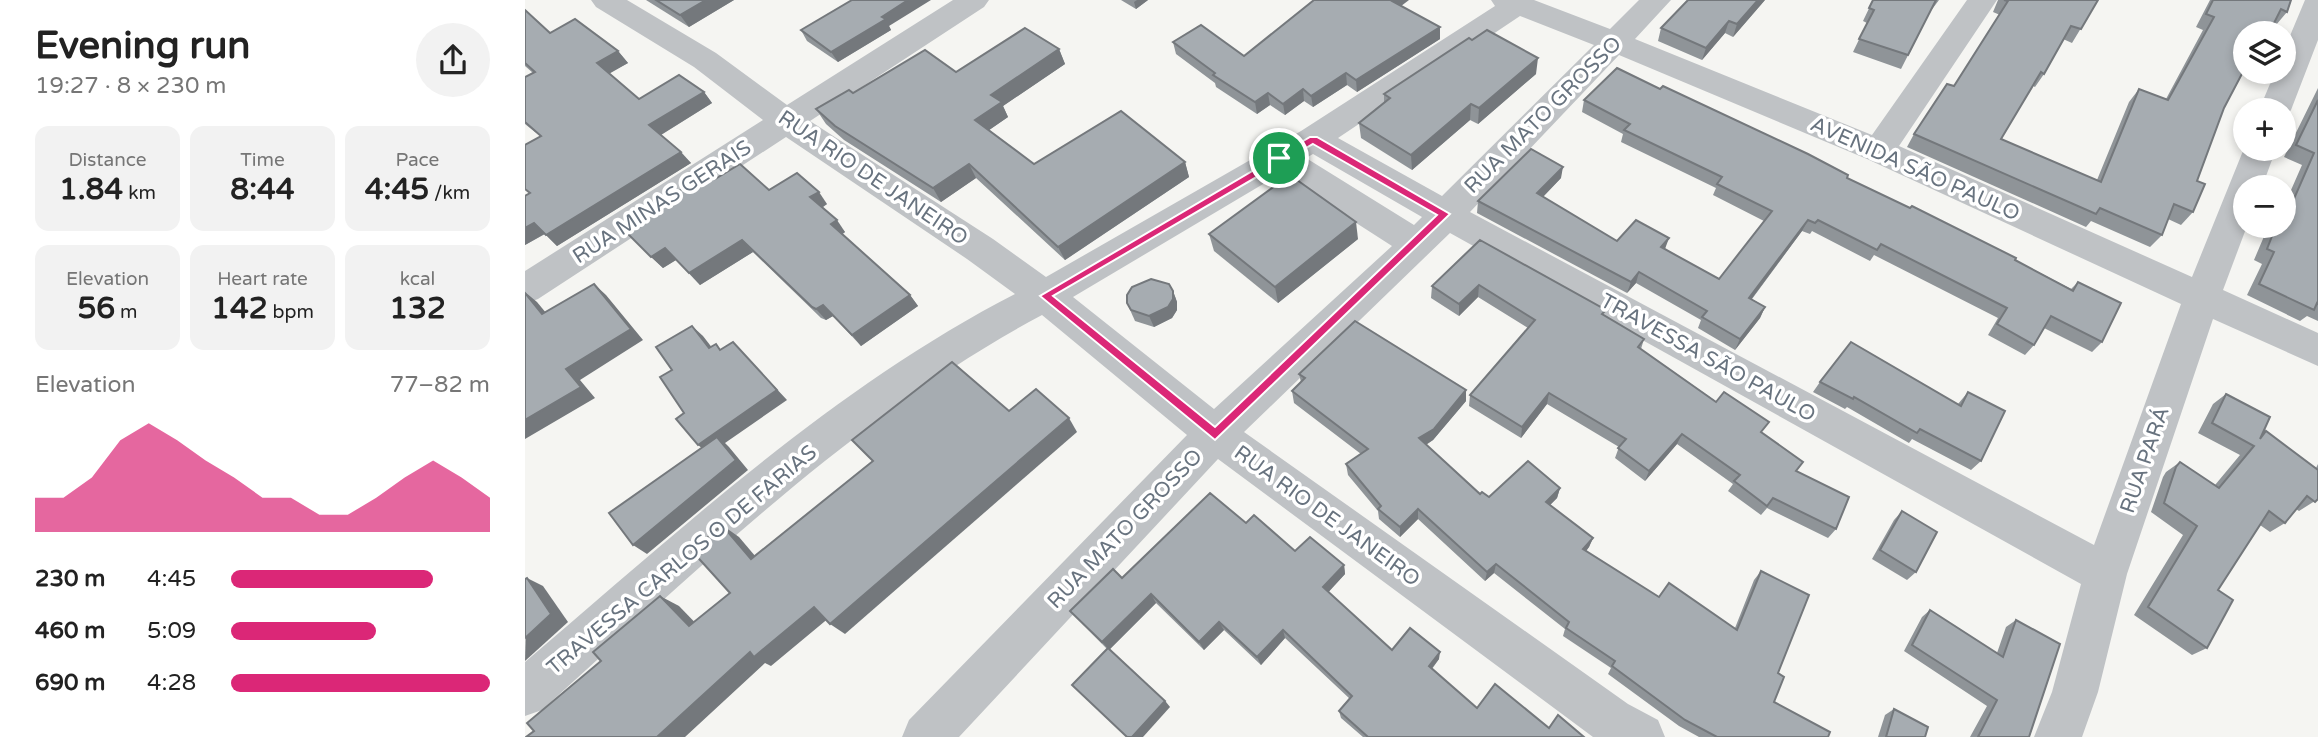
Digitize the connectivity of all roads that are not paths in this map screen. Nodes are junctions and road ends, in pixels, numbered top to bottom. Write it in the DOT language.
graph roads {
  1 [pos="606,0"];
  2 [pos="974,0"];
  3 [pos="1656,0"];
  4 [pos="1982,0"];
  5 [pos="1511,2"];
  6 [pos="2318,2"];
  7 [pos="1615,42"];
  8 [pos="2281,98"];
  9 [pos="787,122"];
  10 [pos="1313,139"];
  11 [pos="1879,152"];
  12 [pos="1279,158"];
  13 [pos="2255,161"];
  14 [pos="1445,214"];
  15 [pos="1417,244"];
  16 [pos="525,289"];
  17 [pos="1045,296"];
  18 [pos="2202,298"];
  19 [pos="2318,350"];
  20 [pos="1215,435"];
  21 [pos="2105,574"];
  22 [pos="525,693"];
  23 [pos="926,737"];
  24 [pos="1641,737"];
  25 [pos="2058,737"];
  1 -- 9 [label="street, RUA RIO DE JANEIRO"];
  2 -- 9 [label="street, RUA MINAS GERAIS"];
  3 -- 7 [label="street, RUA MATO GROSSO"];
  4 -- 11 [label="street"];
  5 -- 7 [label="street, AVENIDA SÃO PAULO"];
  5 -- 10 [label="street, TRAVESSA CARLOS O DE FARIAS"];
  6 -- 8 [label="street"];
  7 -- 11 [label="street, AVENIDA SÃO PAULO"];
  7 -- 14 [label="street, RUA MATO GROSSO"];
  9 -- 16 [label="street, RUA MINAS GERAIS"];
  9 -- 17 [label="street, RUA RIO DE JANEIRO"];
  10 -- 12 [label="street, TRAVESSA CARLOS O DE FARIAS"];
  10 -- 14 [label="street, TRAVESSA SÃO PAULO"];
  11 -- 18 [label="street, AVENIDA SÃO PAULO"];
  12 -- 15 [label="street"];
  12 -- 17 [label="street, TRAVESSA CARLOS O DE FARIAS"];
  13 -- 18 [label="street, RUA PARÁ"];
  14 -- 15 [label="street, RUA MATO GROSSO"];
  14 -- 21 [label="street, TRAVESSA SÃO PAULO"];
  15 -- 20 [label="street, RUA MATO GROSSO"];
  17 -- 20 [label="street, RUA RIO DE JANEIRO"];
  17 -- 22 [label="street, TRAVESSA CARLOS O DE FARIAS"];
  18 -- 19 [label="street, AVENIDA SÃO PAULO"];
  18 -- 21 [label="street, RUA PARÁ"];
  20 -- 23 [label="street, RUA MATO GROSSO"];
  20 -- 24 [label="street, RUA RIO DE JANEIRO"];
  21 -- 25 [label="street, RUA PARÁ"];
}
